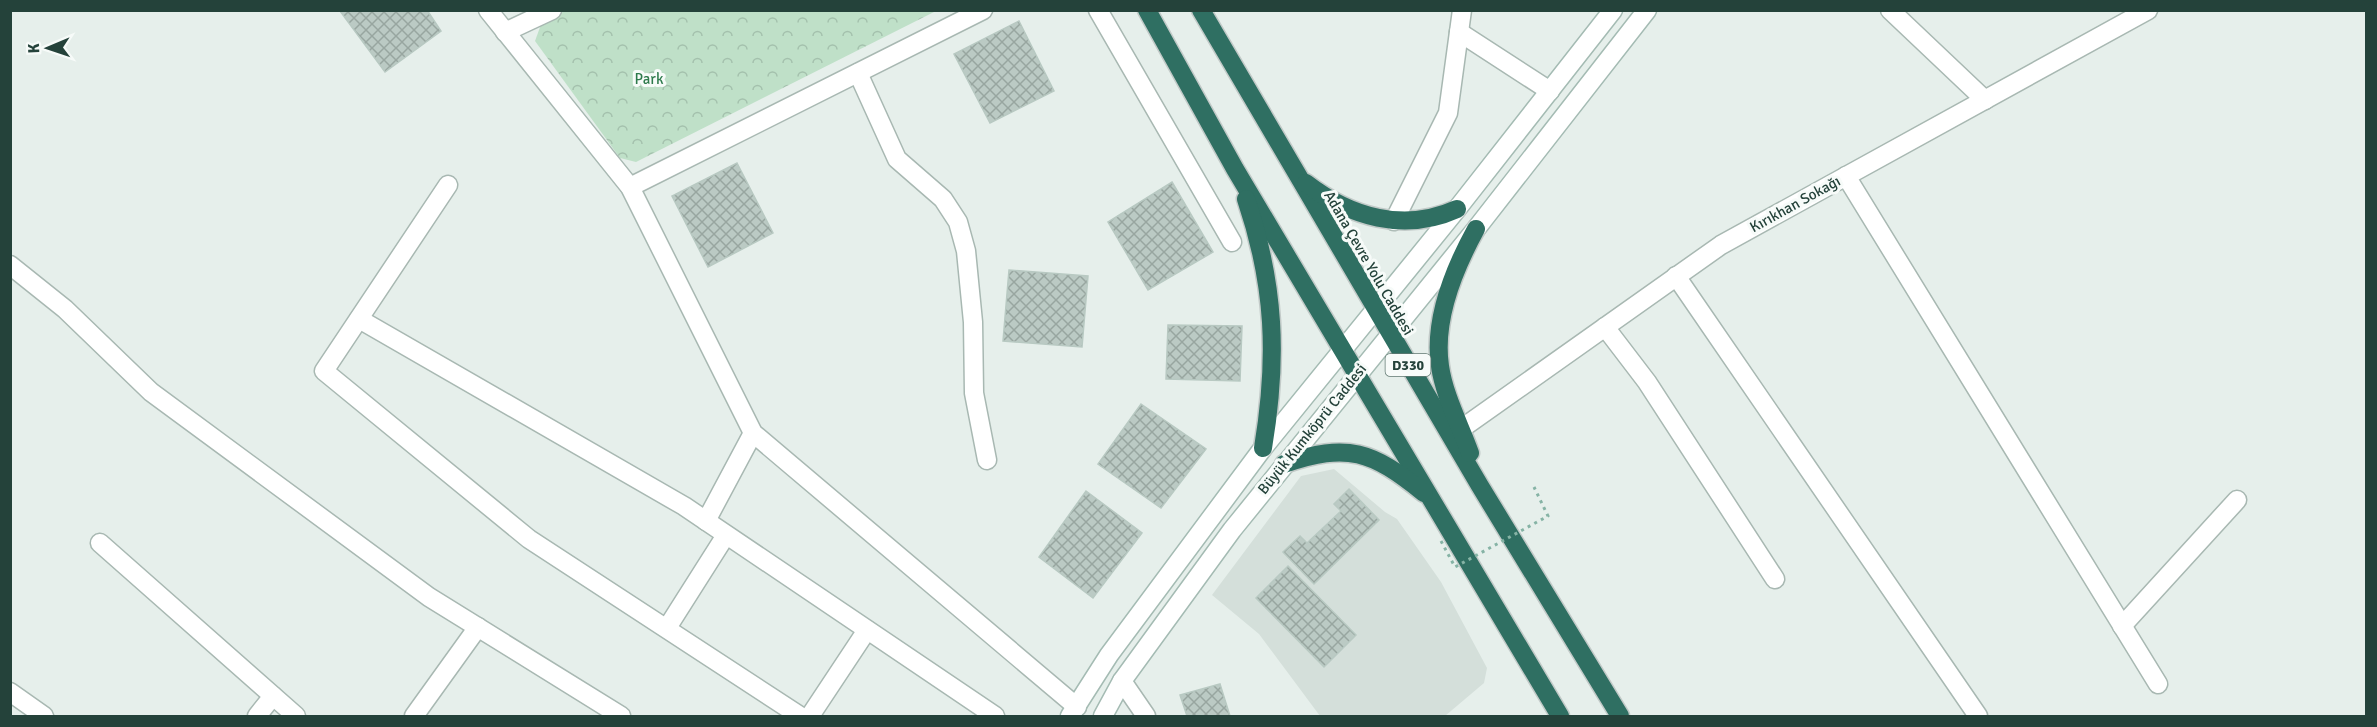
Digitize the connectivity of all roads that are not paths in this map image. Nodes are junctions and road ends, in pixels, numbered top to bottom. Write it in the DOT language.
graph roads {
  1 [pos="488,10"];
  2 [pos="552,10"];
  3 [pos="983,10"];
  4 [pos="1098,10"];
  5 [pos="1147,10"];
  6 [pos="1201,10"];
  7 [pos="1462,10"];
  8 [pos="1613,10"];
  9 [pos="1647,10"];
  10 [pos="1890,10"];
  11 [pos="2148,10"];
  12 [pos="1459,32"];
  13 [pos="504,33"];
  14 [pos="858,73"];
  15 [pos="1550,91"];
  16 [pos="1985,100"];
  17 [pos="1235,169"];
  18 [pos="1297,176"];
  19 [pos="1846,176"];
  20 [pos="448,185"];
  21 [pos="630,187"];
  22 [pos="1458,209"];
  23 [pos="1394,221"];
  24 [pos="1476,229"];
  25 [pos="1232,242"];
  26 [pos="10,265"];
  27 [pos="1676,276"];
  28 [pos="1376,309"];
  29 [pos="358,319"];
  30 [pos="1605,327"];
  31 [pos="1390,334"];
  32 [pos="1343,349"];
  33 [pos="1358,373"];
  34 [pos="1461,429"];
  35 [pos="753,433"];
  36 [pos="1263,448"];
  37 [pos="987,460"];
  38 [pos="1284,464"];
  39 [pos="1480,486"];
  40 [pos="2237,500"];
  41 [pos="1434,502"];
  42 [pos="706,521"];
  43 [pos="726,535"];
  44 [pos="100,543"];
  45 [pos="1775,579"];
  46 [pos="2122,626"];
  47 [pos="478,627"];
  48 [pos="667,628"];
  49 [pos="867,630"];
  50 [pos="1122,681"];
  51 [pos="2158,684"];
  52 [pos="10,692"];
  53 [pos="273,696"];
  54 [pos="1074,712"];
  55 [pos="44,717"];
  56 [pos="257,717"];
  57 [pos="296,717"];
  58 [pos="414,717"];
  59 [pos="621,717"];
  60 [pos="800,717"];
  61 [pos="810,717"];
  62 [pos="995,717"];
  63 [pos="1103,717"];
  64 [pos="1146,717"];
  65 [pos="1560,717"];
  66 [pos="1620,717"];
  67 [pos="1978,717"];
  1 -- 13 [label="street"];
  2 -- 13 [label="street"];
  3 -- 14 [label="street"];
  4 -- 25 [label="street"];
  5 -- 17 [label="highway, D330"];
  6 -- 18 [label="highway, Adana Çevre Yolu Caddesi / D330"];
  7 -- 12 [label="street"];
  8 -- 15 [label="street, Büyük Kumköprü Caddesi"];
  9 -- 24 [label="street, Büyük Kumköprü Caddesi"];
  10 -- 16 [label="street"];
  11 -- 16 [label="street, Kırıkhan Sokağı"];
  12 -- 15 [label="street"];
  12 -- 23 [label="street"];
  13 -- 21 [label="street"];
  14 -- 21 [label="street"];
  14 -- 37 [label="street"];
  15 -- 22 [label="street, Büyük Kumköprü Caddesi"];
  16 -- 19 [label="street, Kırıkhan Sokağı"];
  17 -- 32 [label="highway, D330"];
  17 -- 36 [label="highway"];
  18 -- 23 [label="highway"];
  18 -- 28 [label="highway, Adana Çevre Yolu Caddesi / D330"];
  19 -- 27 [label="street, Kırıkhan Sokağı"];
  19 -- 46 [label="street"];
  20 -- 29 [label="street"];
  21 -- 35 [label="street"];
  22 -- 23 [label="highway"];
  22 -- 28 [label="street, Büyük Kumköprü Caddesi"];
  24 -- 31 [label="street, Büyük Kumköprü Caddesi"];
  24 -- 34 [label="highway"];
  26 -- 47 [label="street"];
  27 -- 30 [label="street, Kırıkhan Sokağı"];
  27 -- 67 [label="street"];
  28 -- 31 [label="highway, Adana Çevre Yolu Caddesi / D330"];
  28 -- 32 [label="street, Büyük Kumköprü Caddesi"];
  29 -- 42 [label="street"];
  29 -- 48 [label="street"];
  30 -- 34 [label="street, Kırıkhan Sokağı"];
  30 -- 45 [label="street"];
  31 -- 33 [label="street, Büyük Kumköprü Caddesi"];
  31 -- 39 [label="highway, Adana Çevre Yolu Caddesi / D330"];
  32 -- 33 [label="highway, D330"];
  32 -- 36 [label="street, Büyük Kumköprü Caddesi"];
  33 -- 38 [label="street, Büyük Kumköprü Caddesi"];
  33 -- 41 [label="highway, D330"];
  34 -- 39 [label="highway"];
  35 -- 42 [label="street"];
  35 -- 54 [label="street"];
  36 -- 54 [label="street, Büyük Kumköprü Caddesi"];
  38 -- 41 [label="highway"];
  38 -- 50 [label="street, Büyük Kumköprü Caddesi"];
  39 -- 66 [label="highway, Adana Çevre Yolu Caddesi / D330"];
  40 -- 46 [label="street"];
  41 -- 65 [label="highway, D330"];
  42 -- 43 [label="street"];
  43 -- 48 [label="street"];
  43 -- 49 [label="street"];
  44 -- 53 [label="street"];
  46 -- 51 [label="street"];
  47 -- 58 [label="street"];
  47 -- 59 [label="street"];
  48 -- 60 [label="street"];
  49 -- 61 [label="street"];
  49 -- 62 [label="street"];
  50 -- 63 [label="street, Büyük Kumköprü Caddesi"];
  50 -- 64 [label="street"];
  52 -- 55 [label="street"];
  53 -- 56 [label="street"];
  53 -- 57 [label="street"];
}
